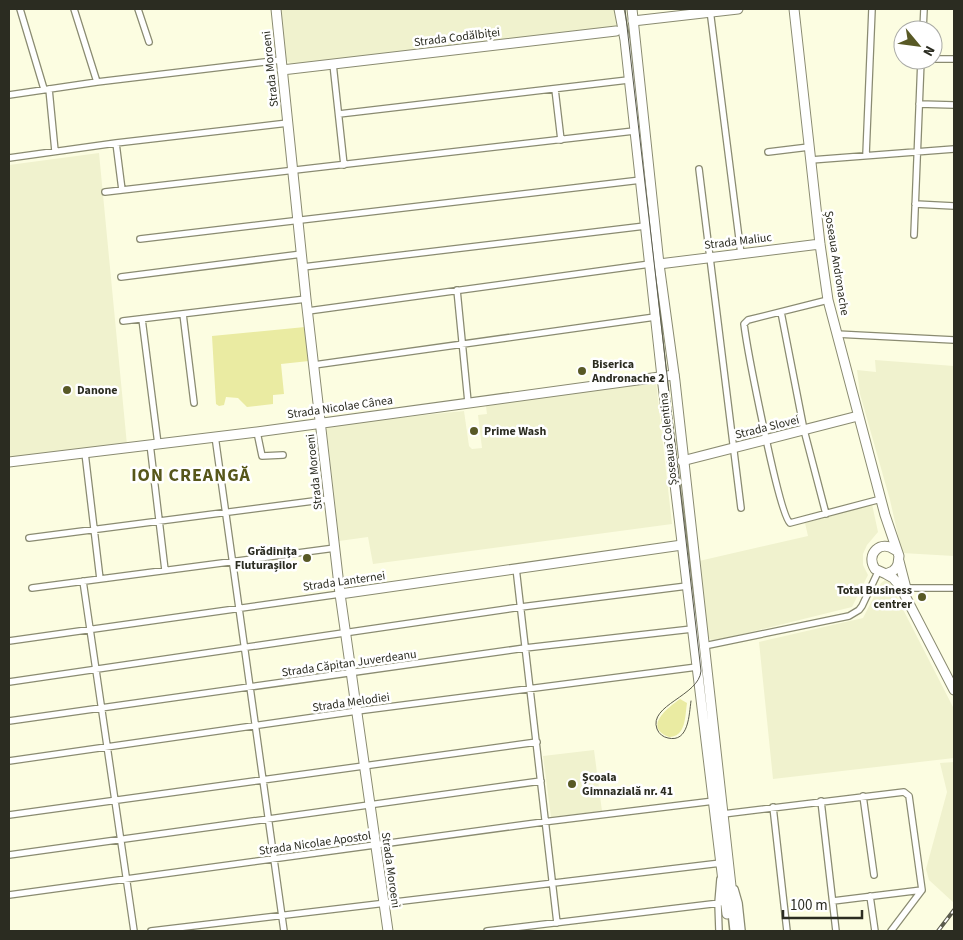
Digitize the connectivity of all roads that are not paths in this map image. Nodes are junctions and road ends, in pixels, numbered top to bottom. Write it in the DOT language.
graph roads {
  1 [pos="20,9"];
  2 [pos="74,9"];
  3 [pos="138,9"];
  4 [pos="276,9"];
  5 [pos="619,9"];
  6 [pos="632,9"];
  7 [pos="738,9"];
  8 [pos="794,9"];
  9 [pos="872,9"];
  10 [pos="710,10"];
  11 [pos="634,24"];
  12 [pos="620,28"];
  13 [pos="149,42"];
  14 [pos="333,64"];
  15 [pos="282,65"];
  16 [pos="921,70"];
  17 [pos="628,80"];
  18 [pos="97,82"];
  19 [pos="47,89"];
  20 [pos="555,89"];
  21 [pos="9,95"];
  22 [pos="919,104"];
  23 [pos="954,105"];
  24 [pos="339,114"];
  25 [pos="288,123"];
  26 [pos="634,131"];
  27 [pos="561,140"];
  28 [pos="116,142"];
  29 [pos="809,147"];
  30 [pos="954,149"];
  31 [pos="55,151"];
  32 [pos="768,152"];
  33 [pos="917,153"];
  34 [pos="866,155"];
  35 [pos="9,158"];
  36 [pos="811,160"];
  37 [pos="344,165"];
  38 [pos="699,169"];
  39 [pos="293,171"];
  40 [pos="641,180"];
  41 [pos="122,190"];
  42 [pos="105,192"];
  43 [pos="915,204"];
  44 [pos="954,206"];
  45 [pos="298,220"];
  46 [pos="646,226"];
  47 [pos="914,235"];
  48 [pos="140,238"];
  49 [pos="820,244"];
  50 [pos="302,254"];
  51 [pos="741,254"];
  52 [pos="710,258"];
  53 [pos="654,264"];
  54 [pos="304,267"];
  55 [pos="120,277"];
  56 [pos="457,290"];
  57 [pos="306,299"];
  58 [pos="828,300"];
  59 [pos="308,311"];
  60 [pos="781,312"];
  61 [pos="183,314"];
  62 [pos="655,317"];
  63 [pos="142,319"];
  64 [pos="123,321"];
  65 [pos="836,334"];
  66 [pos="954,340"];
  67 [pos="462,343"];
  68 [pos="314,365"];
  69 [pos="674,376"];
  70 [pos="662,377"];
  71 [pos="468,402"];
  72 [pos="194,403"];
  73 [pos="858,416"];
  74 [pos="321,423"];
  75 [pos="804,430"];
  76 [pos="256,432"];
  77 [pos="215,436"];
  78 [pos="766,440"];
  79 [pos="154,444"];
  80 [pos="734,448"];
  81 [pos="85,453"];
  82 [pos="282,455"];
  83 [pos="682,461"];
  84 [pos="9,462"];
  85 [pos="329,499"];
  86 [pos="880,499"];
  87 [pos="741,508"];
  88 [pos="225,512"];
  89 [pos="826,514"];
  90 [pos="885,515"];
  91 [pos="159,521"];
  92 [pos="94,530"];
  93 [pos="29,538"];
  94 [pos="682,546"];
  95 [pos="880,547"];
  96 [pos="334,548"];
  97 [pos="895,550"];
  98 [pos="899,560"];
  99 [pos="232,562"];
  100 [pos="516,568"];
  101 [pos="165,570"];
  102 [pos="882,573"];
  103 [pos="100,579"];
  104 [pos="83,581"];
  105 [pos="687,586"];
  106 [pos="32,588"];
  107 [pos="906,588"];
  108 [pos="954,588"];
  109 [pos="340,594"];
  110 [pos="520,607"];
  111 [pos="238,608"];
  112 [pos="913,611"];
  113 [pos="90,629"];
  114 [pos="692,629"];
  115 [pos="346,633"];
  116 [pos="9,641"];
  117 [pos="704,646"];
  118 [pos="243,647"];
  119 [pos="526,648"];
  120 [pos="697,667"];
  121 [pos="96,669"];
  122 [pos="351,673"];
  123 [pos="9,682"];
  124 [pos="249,687"];
  125 [pos="530,688"];
  126 [pos="954,690"];
  127 [pos="101,708"];
  128 [pos="357,711"];
  129 [pos="9,721"];
  130 [pos="254,726"];
  131 [pos="537,742"];
  132 [pos="107,747"];
  133 [pos="9,761"];
  134 [pos="364,765"];
  135 [pos="262,780"];
  136 [pos="541,781"];
  137 [pos="863,796"];
  138 [pos="115,800"];
  139 [pos="714,801"];
  140 [pos="821,801"];
  141 [pos="370,805"];
  142 [pos="774,807"];
  143 [pos="722,814"];
  144 [pos="9,815"];
  145 [pos="268,819"];
  146 [pos="546,822"];
  147 [pos="120,840"];
  148 [pos="375,845"];
  149 [pos="9,855"];
  150 [pos="274,860"];
  151 [pos="725,865"];
  152 [pos="874,876"];
  153 [pos="126,879"];
  154 [pos="553,884"];
  155 [pos="922,890"];
  156 [pos="9,895"];
  157 [pos="870,896"];
  158 [pos="833,900"];
  159 [pos="384,904"];
  160 [pos="726,908"];
  161 [pos="282,916"];
  162 [pos="557,923"];
  163 [pos="134,931"];
  164 [pos="151,931"];
  165 [pos="284,931"];
  166 [pos="388,931"];
  167 [pos="487,931"];
  168 [pos="720,931"];
  169 [pos="729,931"];
  170 [pos="736,931"];
  171 [pos="742,931"];
  172 [pos="787,931"];
  173 [pos="836,931"];
  174 [pos="874,931"];
  175 [pos="891,931"];
  1 -- 19 [label="street"];
  2 -- 18 [label="street"];
  3 -- 13 [label="street"];
  4 -- 15 [label="street, Strada Moroeni"];
  5 -- 12 [label="street, Șoseaua Colentina"];
  6 -- 11 [label="street, Șoseaua Colentina"];
  7 -- 10 [label="street"];
  8 -- 29 [label="street, Șoseaua Andronache"];
  9 -- 34 [label="street"];
  10 -- 11 [label="street"];
  10 -- 51 [label="street"];
  11 -- 12 [label="street"];
  11 -- 53 [label="street, Șoseaua Colentina"];
  12 -- 14 [label="street, Strada Codălbiței"];
  12 -- 17 [label="street, Șoseaua Colentina"];
  14 -- 15 [label="street, Strada Codălbiței"];
  14 -- 24 [label="street"];
  15 -- 18 [label="street"];
  15 -- 25 [label="street, Strada Moroeni"];
  16 -- 22 [label="street"];
  17 -- 20 [label="street"];
  17 -- 26 [label="street, Șoseaua Colentina"];
  18 -- 19 [label="street"];
  19 -- 21 [label="street"];
  19 -- 31 [label="street"];
  20 -- 24 [label="street"];
  20 -- 27 [label="street"];
  22 -- 23 [label="street"];
  22 -- 33 [label="street"];
  24 -- 37 [label="street"];
  25 -- 28 [label="street"];
  25 -- 39 [label="street, Strada Moroeni"];
  26 -- 27 [label="street"];
  26 -- 40 [label="street, Șoseaua Colentina"];
  27 -- 37 [label="street"];
  28 -- 31 [label="street"];
  28 -- 41 [label="street"];
  29 -- 32 [label="street"];
  29 -- 36 [label="street, Șoseaua Andronache"];
  30 -- 33 [label="street"];
  31 -- 35 [label="street"];
  33 -- 34 [label="street"];
  33 -- 43 [label="street"];
  34 -- 36 [label="street"];
  36 -- 49 [label="street, Șoseaua Andronache"];
  37 -- 39 [label="street"];
  38 -- 52 [label="street"];
  39 -- 41 [label="street"];
  39 -- 45 [label="street, Strada Moroeni"];
  40 -- 45 [label="street"];
  40 -- 46 [label="street, Șoseaua Colentina"];
  41 -- 42 [label="street"];
  43 -- 44 [label="street"];
  43 -- 47 [label="street"];
  45 -- 48 [label="street"];
  45 -- 50 [label="street, Strada Moroeni"];
  46 -- 53 [label="street, Șoseaua Colentina"];
  46 -- 54 [label="street"];
  49 -- 51 [label="street, Strada Maliuc"];
  49 -- 58 [label="street, Șoseaua Andronache"];
  50 -- 54 [label="street, Strada Moroeni"];
  50 -- 55 [label="street"];
  51 -- 52 [label="street, Strada Maliuc"];
  52 -- 53 [label="street, Strada Maliuc"];
  52 -- 80 [label="street"];
  53 -- 56 [label="street"];
  53 -- 62 [label="street, Șoseaua Colentina"];
  53 -- 69 [label="street, Șoseaua Colentina"];
  54 -- 57 [label="street, Strada Moroeni"];
  56 -- 59 [label="street"];
  56 -- 67 [label="street"];
  57 -- 59 [label="street, Strada Moroeni"];
  57 -- 61 [label="street"];
  58 -- 60 [label="street"];
  58 -- 65 [label="street, Șoseaua Andronache"];
  59 -- 68 [label="street, Strada Moroeni"];
  60 -- 75 [label="street"];
  60 -- 78 [label="street"];
  61 -- 63 [label="street"];
  61 -- 72 [label="street"];
  62 -- 67 [label="street"];
  62 -- 70 [label="street, Șoseaua Colentina"];
  63 -- 64 [label="street"];
  63 -- 79 [label="street"];
  65 -- 66 [label="street"];
  65 -- 73 [label="street, Șoseaua Andronache"];
  67 -- 68 [label="street"];
  67 -- 71 [label="street"];
  68 -- 74 [label="street, Strada Moroeni"];
  69 -- 70 [label="street, Strada Nicolae Cânea"];
  69 -- 83 [label="street, Șoseaua Colentina"];
  70 -- 71 [label="street, Strada Nicolae Cânea"];
  70 -- 94 [label="street, Șoseaua Colentina"];
  71 -- 74 [label="street, Strada Nicolae Cânea"];
  73 -- 75 [label="street, Strada Slovei"];
  73 -- 86 [label="street, Șoseaua Andronache"];
  74 -- 76 [label="street, Strada Nicolae Cânea"];
  74 -- 85 [label="street, Strada Moroeni"];
  75 -- 78 [label="street, Strada Slovei"];
  75 -- 89 [label="street"];
  76 -- 77 [label="street, Strada Nicolae Cânea"];
  76 -- 82 [label="street"];
  77 -- 79 [label="street, Strada Nicolae Cânea"];
  77 -- 88 [label="street"];
  78 -- 80 [label="street, Strada Slovei"];
  78 -- 89 [label="street"];
  79 -- 81 [label="street, Strada Nicolae Cânea"];
  79 -- 91 [label="street"];
  80 -- 83 [label="street, Strada Slovei"];
  80 -- 87 [label="street"];
  81 -- 84 [label="street, Strada Nicolae Cânea"];
  81 -- 92 [label="street"];
  83 -- 117 [label="street, Șoseaua Colentina"];
  85 -- 88 [label="street"];
  85 -- 96 [label="street, Strada Moroeni"];
  86 -- 89 [label="street"];
  86 -- 90 [label="street, Șoseaua Andronache"];
  88 -- 91 [label="street"];
  88 -- 99 [label="street"];
  90 -- 95 [label="street, Șoseaua Andronache"];
  90 -- 97 [label="street, Șoseaua Andronache"];
  91 -- 92 [label="street"];
  91 -- 101 [label="street"];
  92 -- 93 [label="street"];
  92 -- 103 [label="street"];
  94 -- 100 [label="street, Strada Lanternei"];
  94 -- 105 [label="street, Șoseaua Colentina"];
  95 -- 97 [label="street"];
  95 -- 102 [label="street"];
  96 -- 99 [label="street"];
  96 -- 109 [label="street, Strada Moroeni"];
  97 -- 98 [label="street"];
  98 -- 102 [label="street"];
  98 -- 107 [label="street"];
  99 -- 101 [label="street"];
  99 -- 111 [label="street"];
  100 -- 109 [label="street, Strada Lanternei"];
  100 -- 110 [label="street"];
  101 -- 103 [label="street"];
  102 -- 112 [label="street"];
  102 -- 117 [label="street"];
  103 -- 104 [label="street"];
  104 -- 106 [label="street"];
  104 -- 113 [label="street"];
  105 -- 110 [label="street"];
  105 -- 114 [label="street, Șoseaua Colentina"];
  107 -- 108 [label="street"];
  107 -- 112 [label="street"];
  109 -- 111 [label="street, Strada Lanternei"];
  109 -- 115 [label="street, Strada Moroeni"];
  110 -- 115 [label="street"];
  110 -- 119 [label="street"];
  111 -- 113 [label="street, Strada Lanternei"];
  111 -- 118 [label="street"];
  112 -- 126 [label="street"];
  113 -- 116 [label="street, Strada Lanternei"];
  113 -- 121 [label="street"];
  114 -- 119 [label="street, Strada Căpitan Juverdeanu"];
  114 -- 120 [label="street, Șoseaua Colentina"];
  115 -- 118 [label="street"];
  115 -- 122 [label="street, Strada Moroeni"];
  117 -- 143 [label="street, Șoseaua Colentina"];
  118 -- 121 [label="street"];
  118 -- 124 [label="street"];
  119 -- 122 [label="street, Strada Căpitan Juverdeanu"];
  119 -- 125 [label="street"];
  120 -- 125 [label="street, Strada Melodiei"];
  120 -- 139 [label="street, Șoseaua Colentina"];
  121 -- 123 [label="street"];
  121 -- 127 [label="street"];
  122 -- 124 [label="street, Strada Căpitan Juverdeanu"];
  122 -- 128 [label="street, Strada Moroeni"];
  124 -- 127 [label="street, Strada Căpitan Juverdeanu"];
  124 -- 130 [label="street"];
  125 -- 128 [label="street, Strada Melodiei"];
  125 -- 131 [label="street"];
  127 -- 129 [label="street, Strada Căpitan Juverdeanu"];
  127 -- 132 [label="street"];
  128 -- 130 [label="street, Strada Melodiei"];
  128 -- 134 [label="street, Strada Moroeni"];
  130 -- 132 [label="street, Strada Melodiei"];
  130 -- 135 [label="street"];
  131 -- 134 [label="street"];
  131 -- 136 [label="street"];
  132 -- 133 [label="street, Strada Melodiei"];
  132 -- 138 [label="street"];
  134 -- 135 [label="street"];
  134 -- 141 [label="street, Strada Moroeni"];
  135 -- 138 [label="street"];
  135 -- 145 [label="street"];
  136 -- 141 [label="street"];
  136 -- 146 [label="street"];
  137 -- 140 [label="street"];
  137 -- 152 [label="street"];
  137 -- 155 [label="street"];
  138 -- 144 [label="street"];
  138 -- 147 [label="street"];
  139 -- 146 [label="street, Strada Nicolae Apostol"];
  139 -- 151 [label="street, Șoseaua Colentina"];
  140 -- 142 [label="street"];
  140 -- 158 [label="street"];
  141 -- 145 [label="street"];
  141 -- 148 [label="street, Strada Moroeni"];
  142 -- 143 [label="street"];
  142 -- 172 [label="street"];
  143 -- 151 [label="street, Șoseaua Colentina"];
  145 -- 147 [label="street"];
  145 -- 150 [label="street"];
  146 -- 148 [label="street, Strada Nicolae Apostol"];
  146 -- 154 [label="street"];
  147 -- 149 [label="street"];
  147 -- 153 [label="street"];
  148 -- 150 [label="street, Strada Nicolae Apostol"];
  148 -- 159 [label="street, Strada Moroeni"];
  150 -- 153 [label="street, Strada Nicolae Apostol"];
  150 -- 161 [label="street"];
  151 -- 154 [label="street"];
  151 -- 160 [label="street, Șoseaua Colentina"];
  151 -- 160 [label="street, Șoseaua Colentina"];
  151 -- 171 [label="street, Șoseaua Colentina"];
  153 -- 156 [label="street, Strada Nicolae Apostol"];
  153 -- 163 [label="street"];
  154 -- 159 [label="street"];
  154 -- 162 [label="street"];
  155 -- 157 [label="street"];
  155 -- 175 [label="street"];
  157 -- 158 [label="street"];
  157 -- 174 [label="street"];
  158 -- 173 [label="street"];
  159 -- 161 [label="street"];
  159 -- 166 [label="street, Strada Moroeni"];
  160 -- 162 [label="street"];
  160 -- 168 [label="street, Șoseaua Colentina"];
  160 -- 169 [label="highway"];
  160 -- 170 [label="highway"];
  161 -- 164 [label="street"];
  161 -- 165 [label="street"];
  162 -- 167 [label="street"];
}
